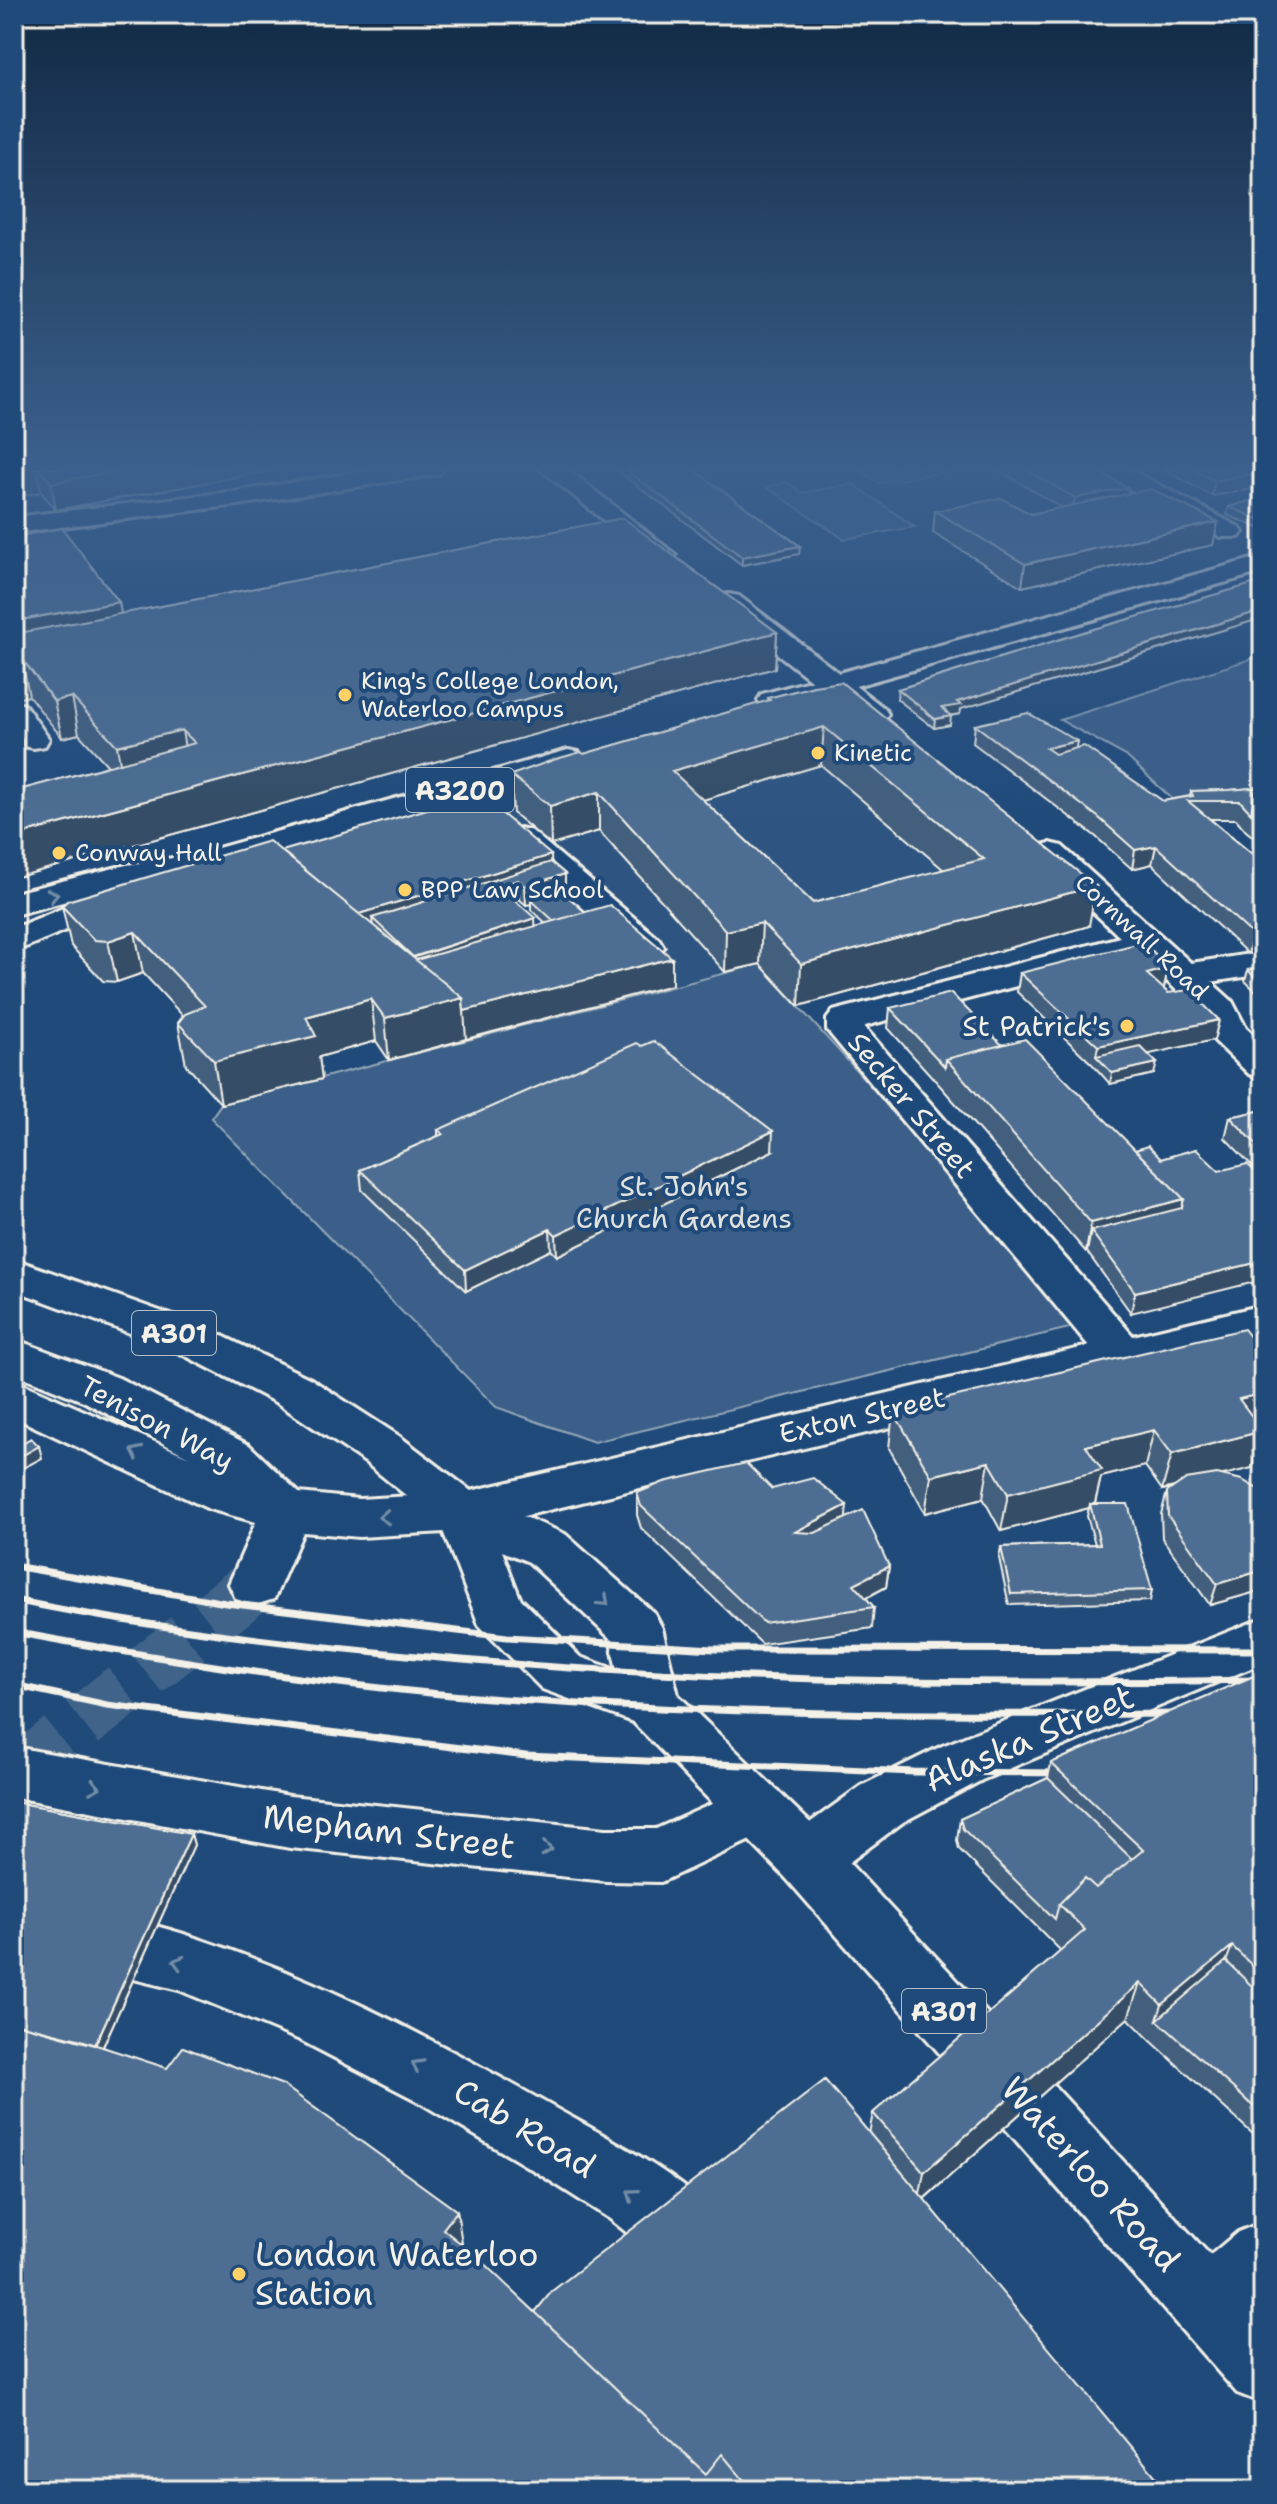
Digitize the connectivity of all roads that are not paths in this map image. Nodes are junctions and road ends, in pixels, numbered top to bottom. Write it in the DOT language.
graph roads {
  1 [pos="1188,585"];
  2 [pos="714,591"];
  3 [pos="834,683"];
  4 [pos="749,707"];
  5 [pos="14,711"];
  6 [pos="883,722"];
  7 [pos="34,739"];
  8 [pos="593,752"];
  9 [pos="464,789"];
  10 [pos="1020,829"];
  11 [pos="196,865"];
  12 [pos="14,904"];
  13 [pos="14,941"];
  14 [pos="1146,941"];
  15 [pos="647,948"];
  16 [pos="1263,963"];
  17 [pos="1184,975"];
  18 [pos="1263,1066"];
  19 [pos="14,1274"];
  20 [pos="1263,1321"];
  21 [pos="1122,1354"];
  22 [pos="14,1355"];
  23 [pos="14,1397"];
  24 [pos="286,1511"];
  25 [pos="462,1512"];
  26 [pos="255,1584"];
  27 [pos="1263,1640"];
  28 [pos="653,1706"];
  29 [pos="14,1772"];
  30 [pos="757,1809"];
  31 [pos="807,1859"];
  32 [pos="14,1922"];
  33 [pos="1263,2257"];
  34 [pos="746,2288"];
  35 [pos="1207,2304"];
  36 [pos="1263,2367"];
  1 -- 3 [label="street"];
  2 -- 3 [label="street"];
  3 -- 4 [label="street"];
  3 -- 6 [label="street"];
  5 -- 7 [label="street"];
  8 -- 9 [label="street, A3200"];
  9 -- 11 [label="street, A3200"];
  9 -- 15 [label="street"];
  10 -- 14 [label="street, Cornwall Road"];
  12 -- 11 [label="street, A3200, one-way"];
  11 -- 13 [label="street, A3200"];
  14 -- 17 [label="street, Cornwall Road"];
  14 -- 21 [label="street, Secker Street"];
  16 -- 17 [label="street"];
  17 -- 18 [label="street, Cornwall Road"];
  19 -- 25 [label="street, A301"];
  20 -- 21 [label="street, Exton Street"];
  21 -- 25 [label="street, Exton Street"];
  22 -- 24 [label="street, Tenison Way"];
  24 -- 23 [label="street, Tenison Way, one-way"];
  25 -- 24 [label="street, Tenison Way, one-way"];
  24 -- 26 [label="street"];
  25 -- 28 [label="street, Waterloo Road / A301"];
  25 -- 28 [label="street, A301, one-way"];
  27 -- 31 [label="street, Alaska Street"];
  28 -- 30 [label="street, Waterloo Road / A301"];
  29 -- 30 [label="street, Mepham Street, one-way"];
  30 -- 31 [label="street, Waterloo Road / A301"];
  31 -- 35 [label="street, Waterloo Road / A301"];
  34 -- 32 [label="street, Cab Road, one-way"];
  33 -- 35 [label="street"];
  35 -- 36 [label="street, Waterloo Road / A301"];
}
